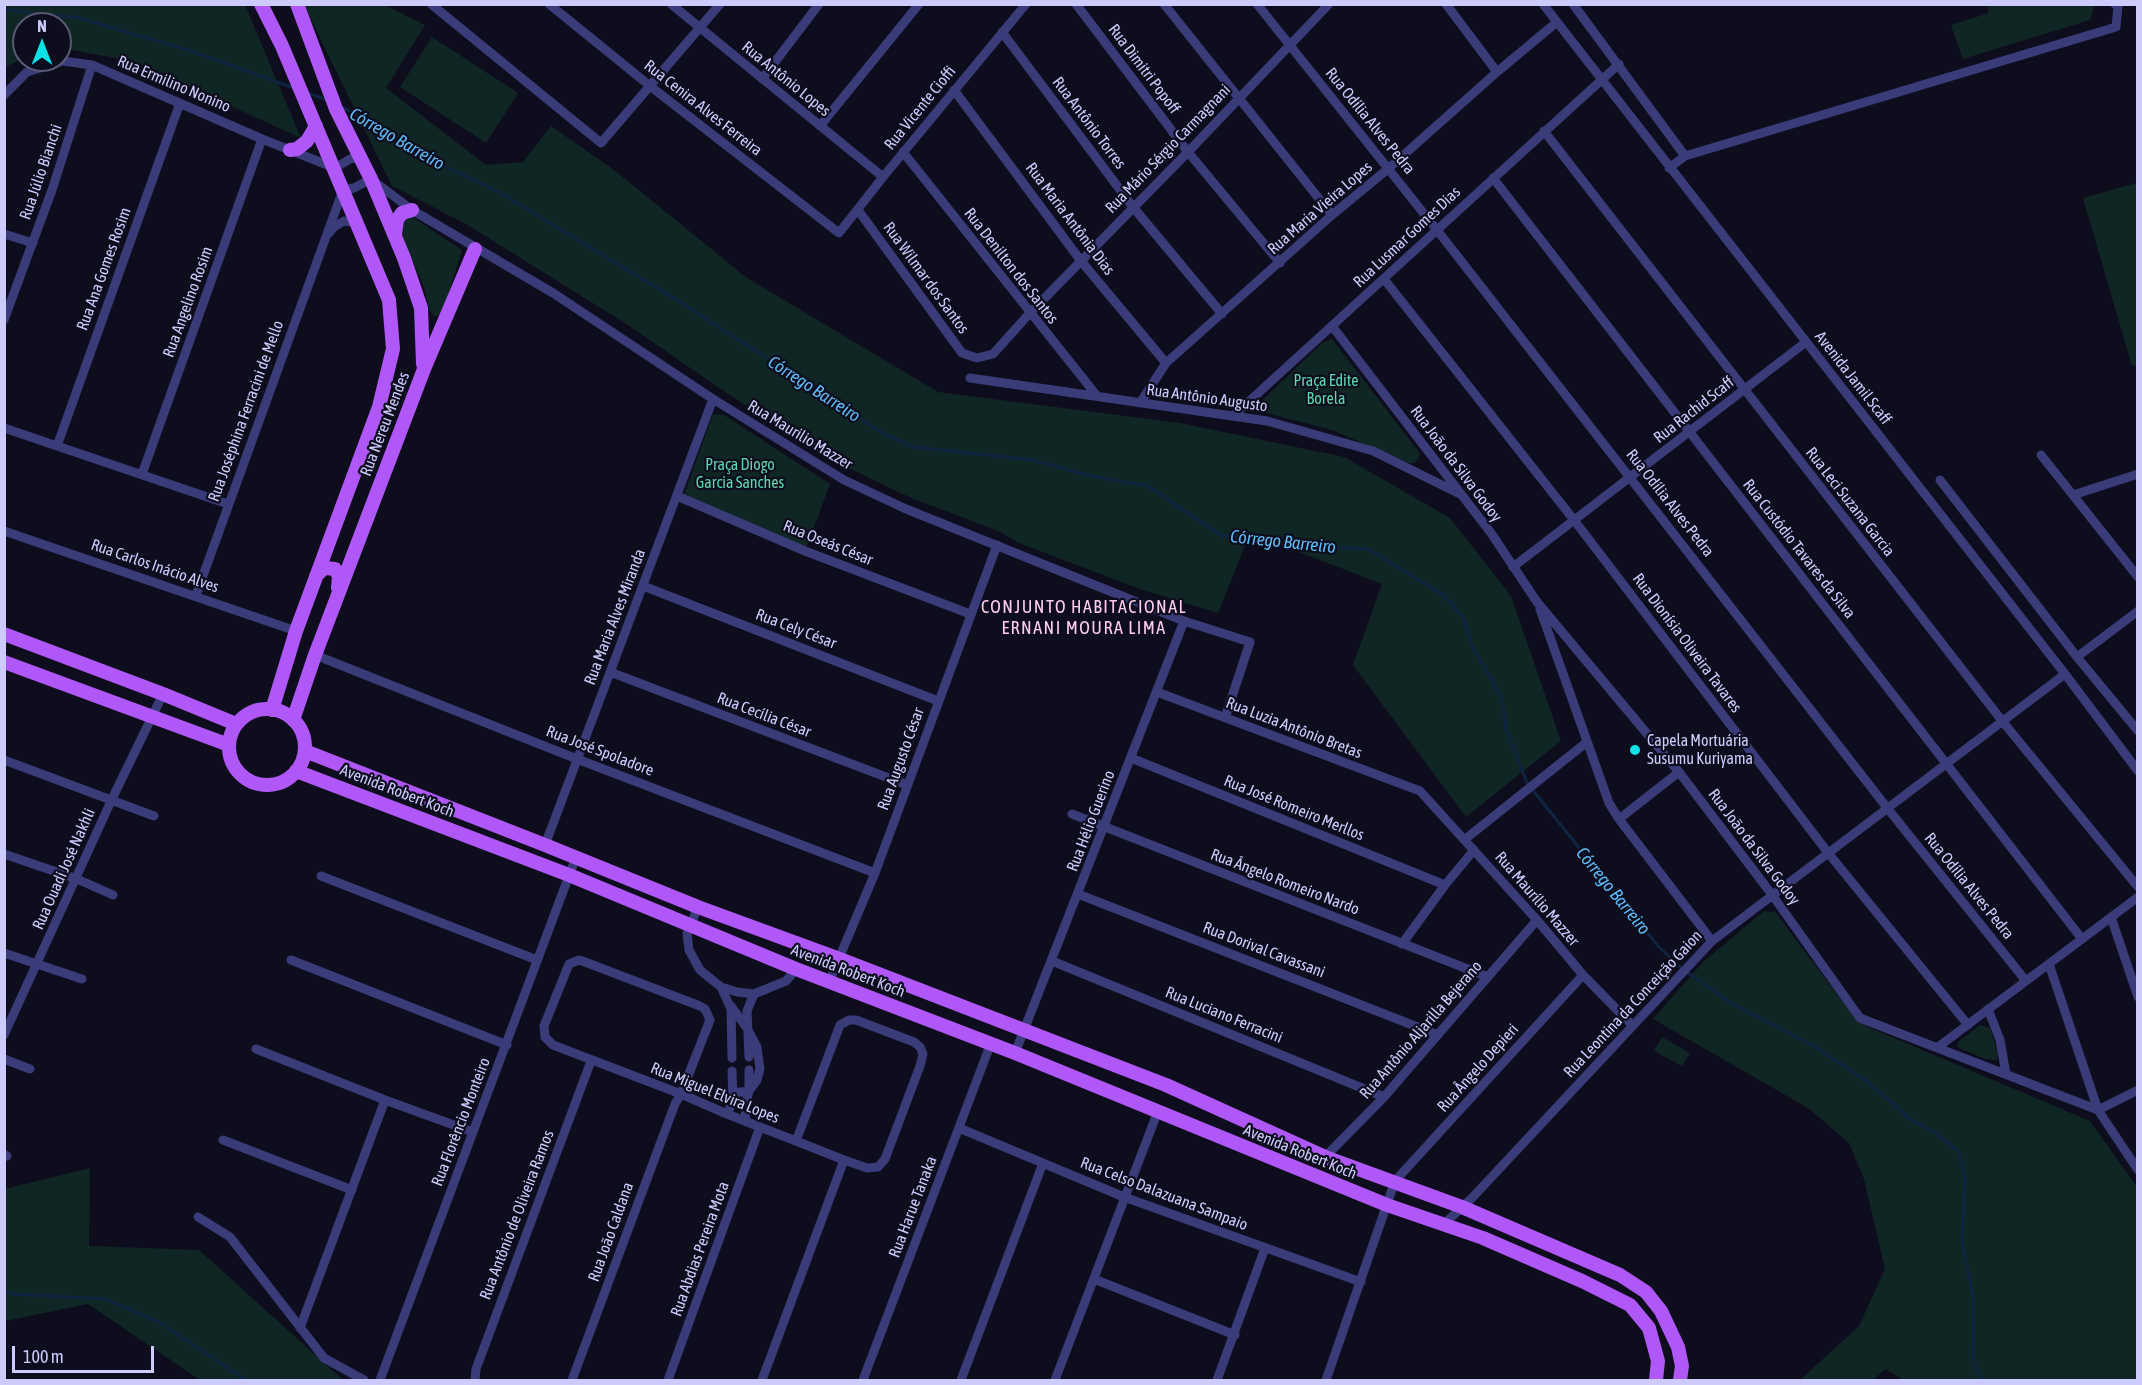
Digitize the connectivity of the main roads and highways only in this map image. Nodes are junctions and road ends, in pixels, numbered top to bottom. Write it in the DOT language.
graph roads {
  1 [pos="261,4"];
  2 [pos="297,4"];
  3 [pos="316,126"];
  4 [pos="290,150"];
  5 [pos="412,210"];
  6 [pos="394,234"];
  7 [pos="475,249"];
  8 [pos="424,369"];
  9 [pos="316,576"];
  10 [pos="335,602"];
  11 [pos="4,634"];
  12 [pos="4,662"];
  13 [pos="272,710"];
  14 [pos="293,720"];
  15 [pos="236,724"];
  16 [pos="229,745"];
  17 [pos="305,751"];
  18 [pos="296,771"];
  19 [pos="1656,1380"];
  20 [pos="1680,1380"];
  1 -- 3 [label="main road, Rua Nereu Mendes"];
  2 -- 6 [label="main road, Rua Nereu Mendes"];
  3 -- 4 [label="main road"];
  3 -- 9 [label="main road, Rua Nereu Mendes"];
  5 -- 6 [label="main road"];
  6 -- 8 [label="main road, Rua Nereu Mendes"];
  7 -- 8 [label="main road"];
  8 -- 10 [label="main road, Rua Nereu Mendes"];
  9 -- 10 [label="main road"];
  9 -- 13 [label="main road, Rua Nereu Mendes"];
  10 -- 14 [label="main road, Rua Nereu Mendes"];
  11 -- 15 [label="main road"];
  12 -- 16 [label="main road"];
  13 -- 14 [label="main road"];
  13 -- 15 [label="main road"];
  14 -- 17 [label="main road"];
  15 -- 16 [label="main road"];
  16 -- 18 [label="main road"];
  17 -- 18 [label="main road"];
  17 -- 20 [label="main road, Avenida Robert Koch"];
  18 -- 19 [label="main road, Avenida Robert Koch"];
}
